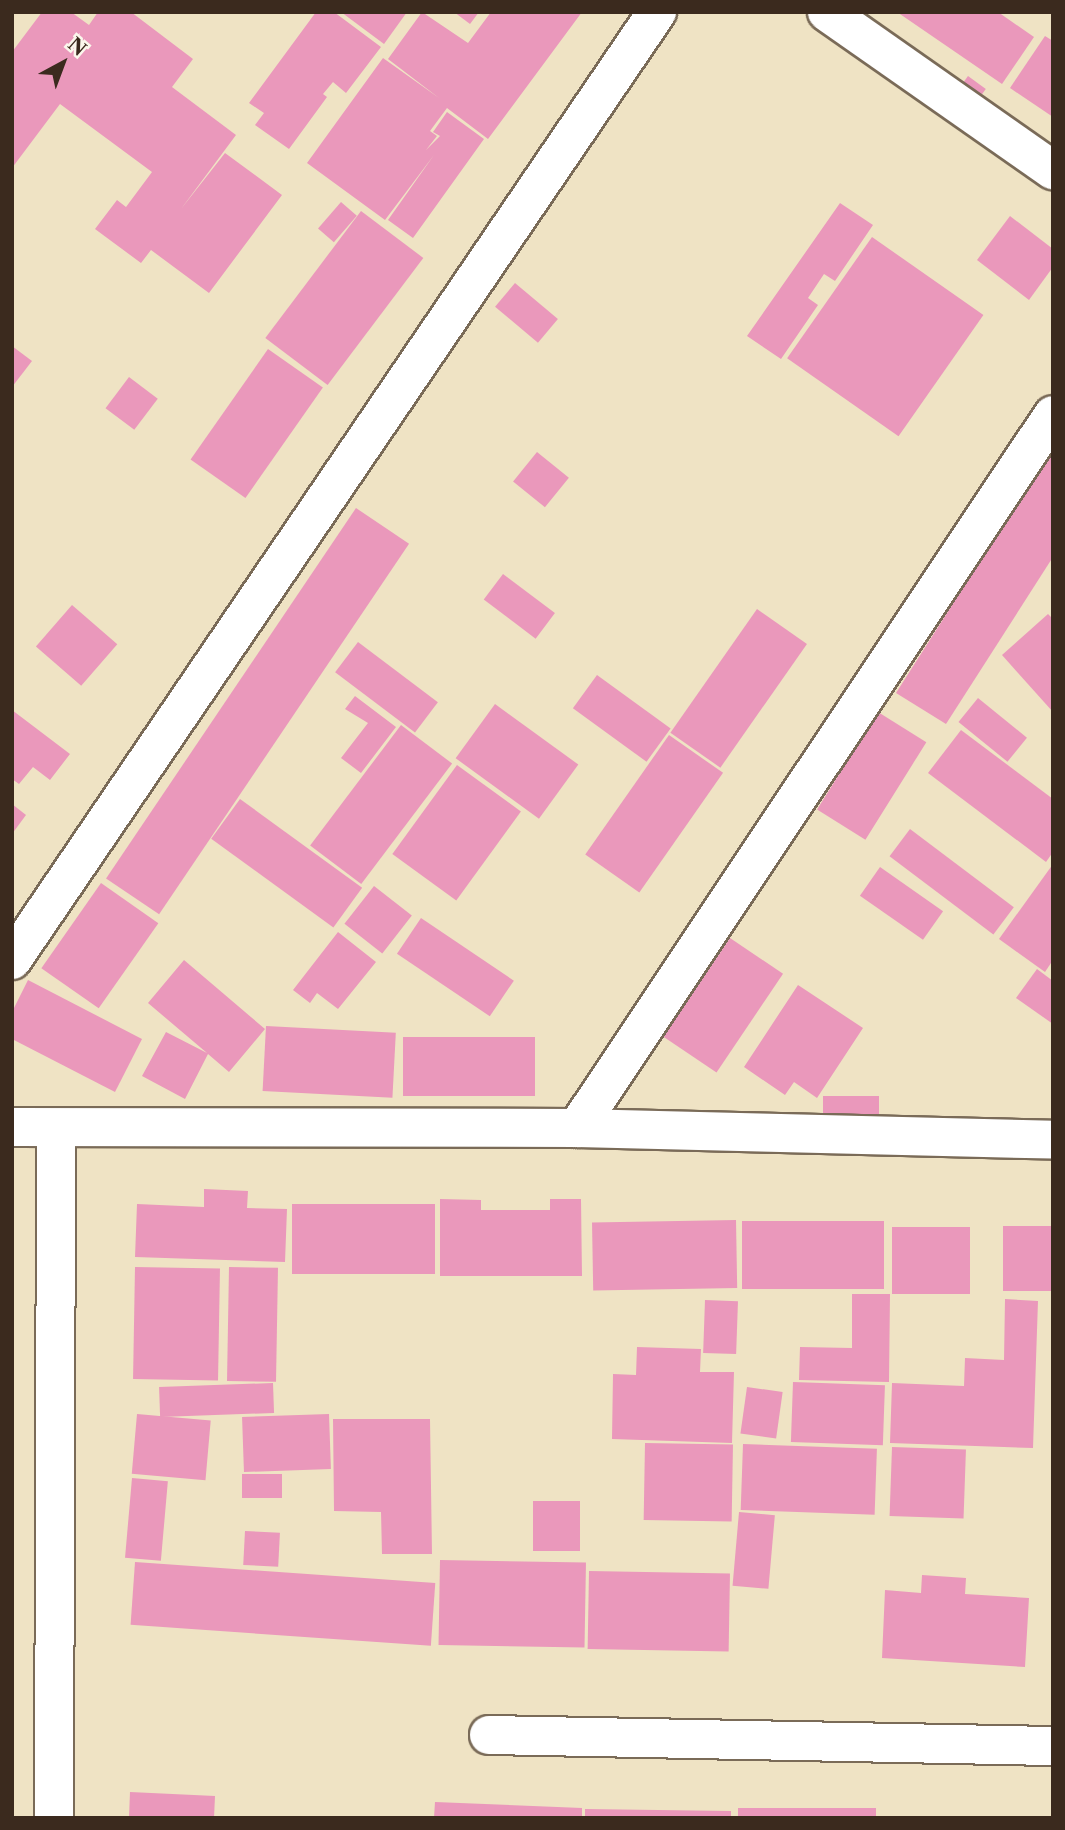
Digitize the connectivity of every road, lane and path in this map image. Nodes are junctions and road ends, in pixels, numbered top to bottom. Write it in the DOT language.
graph roads {
  1 [pos="657,12"];
  2 [pos="827,12"];
  3 [pos="1053,170"];
  4 [pos="1053,415"];
  5 [pos="12,960"];
  6 [pos="12,1127"];
  7 [pos="577,1128"];
  8 [pos="56,1130"];
  9 [pos="1053,1140"];
  10 [pos="489,1735"];
  11 [pos="1053,1746"];
  12 [pos="54,1818"];
  1 -- 5 [label="street"];
  2 -- 3 [label="street"];
  4 -- 7 [label="street"];
  6 -- 8 [label="street"];
  7 -- 8 [label="street"];
  7 -- 9 [label="street"];
  8 -- 12 [label="street"];
  10 -- 11 [label="street"];
}
